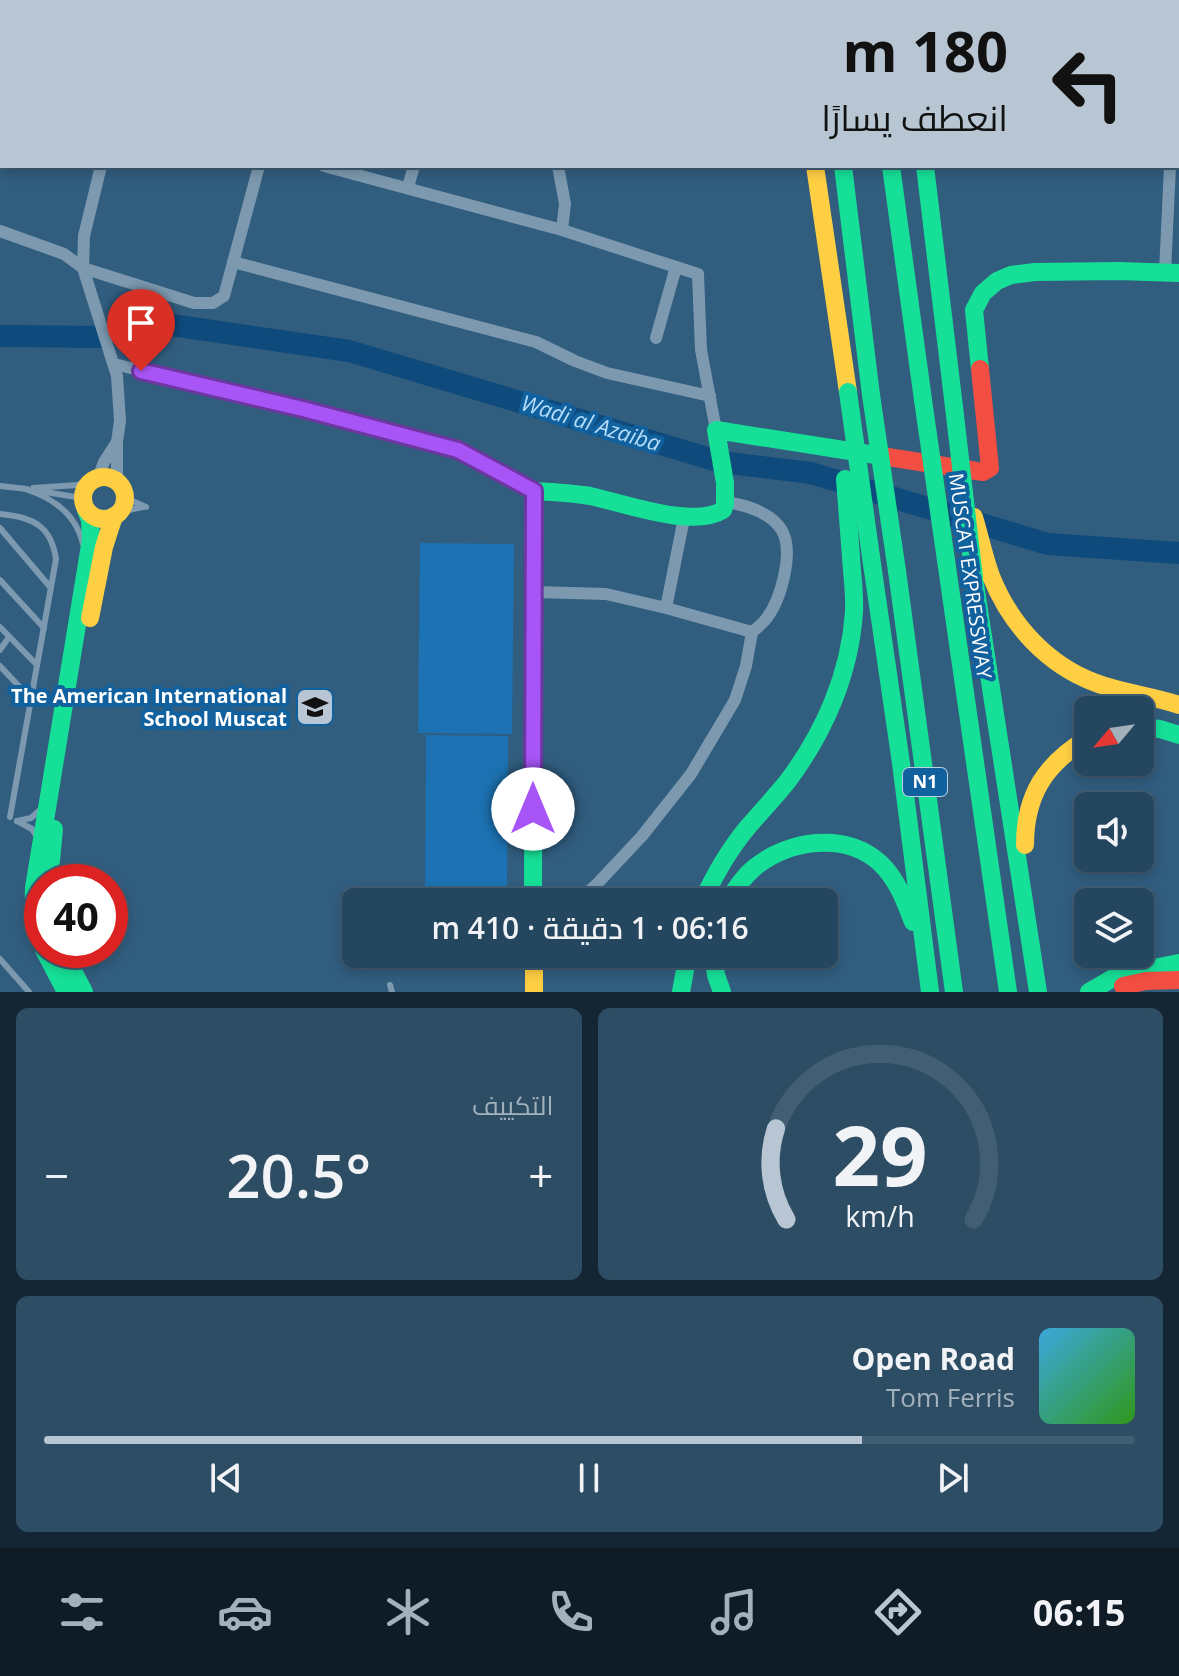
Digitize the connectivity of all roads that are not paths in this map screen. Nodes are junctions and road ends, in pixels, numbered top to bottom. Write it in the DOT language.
graph roads {
  1 [pos="101,168"];
  2 [pos="258,168"];
  3 [pos="332,168"];
  4 [pos="413,168"];
  5 [pos="558,168"];
  6 [pos="815,168"];
  7 [pos="843,168"];
  8 [pos="891,168"];
  9 [pos="925,168"];
  10 [pos="1170,168"];
  11 [pos="408,187"];
  12 [pos="562,230"];
  13 [pos="0,231"];
  14 [pos="233,262"];
  15 [pos="676,267"];
  16 [pos="83,268"];
  17 [pos="1172,272"];
  18 [pos="656,338"];
  19 [pos="114,364"];
  20 [pos="844,393"];
  21 [pos="710,396"];
  22 [pos="716,430"];
  23 [pos="117,442"];
  24 [pos="94,479"];
  25 [pos="0,486"];
  26 [pos="120,487"];
  27 [pos="25,489"];
  28 [pos="534,491"];
  29 [pos="726,502"];
  30 [pos="84,504"];
  31 [pos="0,514"];
  32 [pos="117,514"];
  33 [pos="684,518"];
  34 [pos="0,528"];
  35 [pos="86,569"];
  36 [pos="983,578"];
  37 [pos="0,580"];
  38 [pos="51,588"];
  39 [pos="534,592"];
  40 [pos="666,608"];
  41 [pos="0,627"];
  42 [pos="44,628"];
  43 [pos="752,632"];
  44 [pos="9,637"];
  45 [pos="0,650"];
  46 [pos="37,665"];
  47 [pos="0,666"];
  48 [pos="31,699"];
  49 [pos="1179,705"];
  50 [pos="1154,728"];
  51 [pos="1179,735"];
  52 [pos="1074,747"];
  53 [pos="48,795"];
  54 [pos="10,817"];
  55 [pos="40,848"];
  56 [pos="38,864"];
  57 [pos="51,864"];
  58 [pos="533,888"];
  59 [pos="593,888"];
  60 [pos="709,888"];
  61 [pos="736,888"];
  62 [pos="0,959"];
  63 [pos="1179,963"];
  64 [pos="1034,964"];
  65 [pos="53,968"];
  66 [pos="71,968"];
  67 [pos="534,968"];
  68 [pos="685,968"];
  69 [pos="715,968"];
  70 [pos="1179,980"];
  71 [pos="930,990"];
  72 [pos="29,992"];
  73 [pos="66,992"];
  74 [pos="84,992"];
  75 [pos="534,992"];
  76 [pos="681,992"];
  77 [pos="722,992"];
  78 [pos="954,992"];
  79 [pos="1008,992"];
  80 [pos="1038,992"];
  81 [pos="1089,992"];
  1 -- 16 [label="street"];
  2 -- 14 [label="street"];
  3 -- 11 [label="street"];
  4 -- 11 [label="street"];
  5 -- 12 [label="street"];
  6 -- 20 [label="main road"];
  7 -- 78 [label="main road, N1, bridge"];
  8 -- 79 [label="main road, MUSCAT EXPRESSWAY / N1, bridge"];
  9 -- 36 [label="main road, bridge"];
  10 -- 17 [label="street"];
  11 -- 12 [label="street"];
  12 -- 15 [label="street"];
  13 -- 16 [label="street"];
  14 -- 16 [label="street"];
  14 -- 21 [label="street"];
  15 -- 18 [label="street"];
  15 -- 21 [label="street"];
  16 -- 19 [label="street"];
  17 -- 22 [label="main road"];
  19 -- 23 [label="street"];
  19 -- 28 [label="street"];
  20 -- 60 [label="main road, bridge"];
  20 -- 71 [label="main road, bridge"];
  21 -- 22 [label="street"];
  22 -- 29 [label="main road"];
  23 -- 24 [label="street"];
  23 -- 26 [label="street"];
  24 -- 26 [label="main road"];
  24 -- 27 [label="lane"];
  24 -- 30 [label="main road"];
  25 -- 27 [label="lane"];
  26 -- 32 [label="main road"];
  27 -- 30 [label="lane"];
  27 -- 35 [label="lane"];
  28 -- 33 [label="main road"];
  28 -- 39 [label="main road"];
  29 -- 33 [label="main road"];
  29 -- 43 [label="street"];
  30 -- 32 [label="main road"];
  30 -- 35 [label="main road"];
  31 -- 38 [label="lane"];
  32 -- 57 [label="main road"];
  33 -- 40 [label="street"];
  34 -- 38 [label="lane"];
  35 -- 53 [label="main road"];
  36 -- 49 [label="main road"];
  36 -- 64 [label="main road"];
  37 -- 42 [label="lane"];
  38 -- 42 [label="lane"];
  39 -- 40 [label="street"];
  39 -- 58 [label="main road"];
  40 -- 43 [label="street"];
  41 -- 44 [label="lane"];
  42 -- 46 [label="lane"];
  43 -- 59 [label="street"];
  44 -- 45 [label="lane"];
  44 -- 46 [label="lane"];
  46 -- 48 [label="lane"];
  47 -- 48 [label="lane"];
  48 -- 54 [label="lane"];
  50 -- 51 [label="main road"];
  52 -- 64 [label="main road"];
  53 -- 55 [label="main road"];
  53 -- 55 [label="lane"];
  55 -- 56 [label="main road"];
  61 -- 71 [label="main road"];
  62 -- 72 [label="lane"];
  63 -- 81 [label="main road"];
  64 -- 80 [label="main road"];
  65 -- 73 [label="main road"];
  66 -- 74 [label="main road"];
  67 -- 75 [label="main road"];
  68 -- 76 [label="main road"];
  69 -- 77 [label="main road"];
  70 -- 81 [label="main road"];
}
